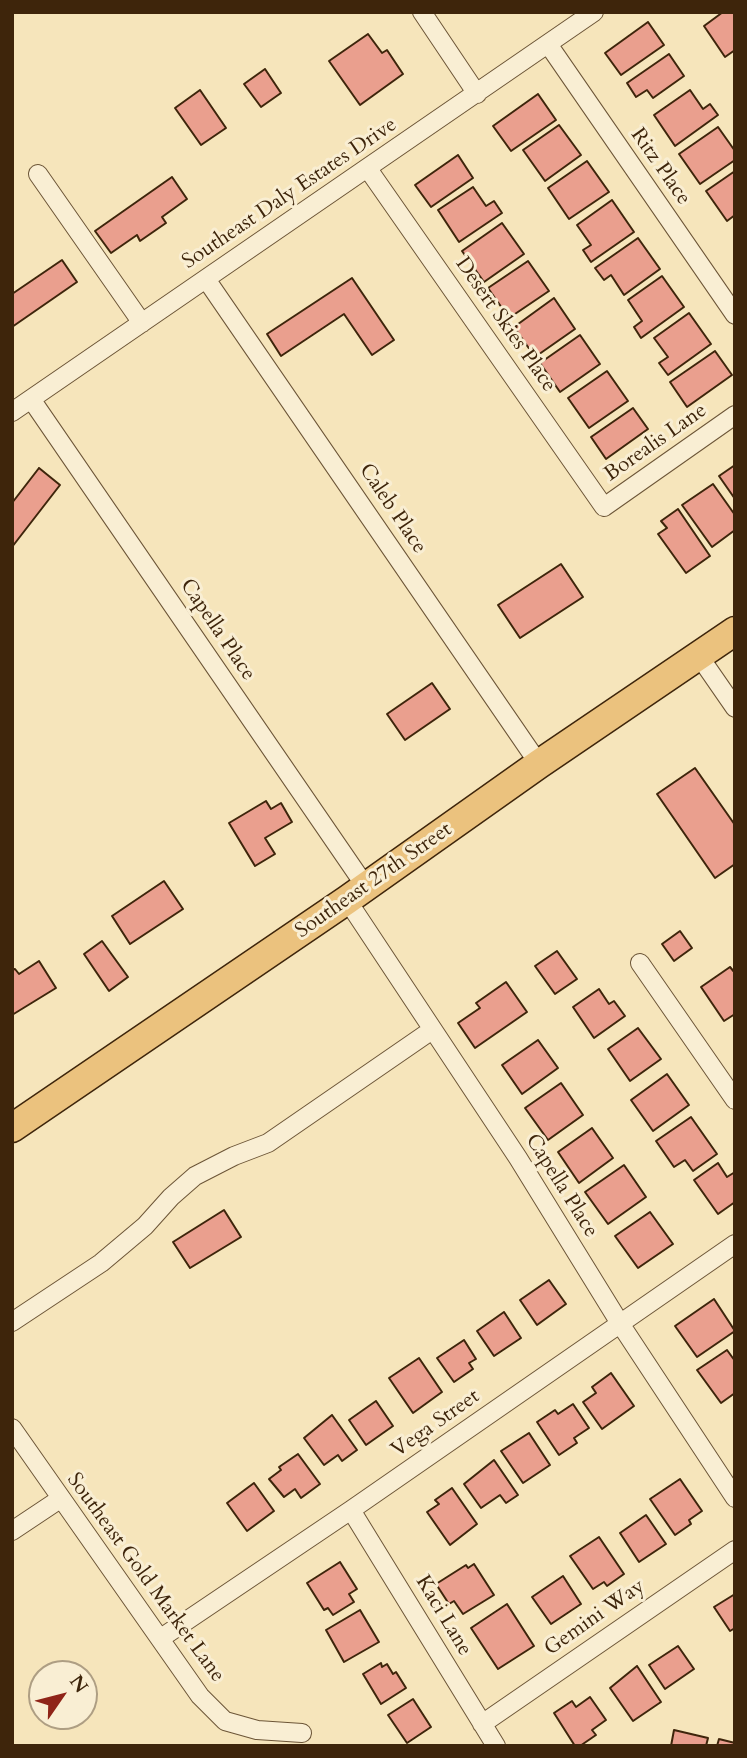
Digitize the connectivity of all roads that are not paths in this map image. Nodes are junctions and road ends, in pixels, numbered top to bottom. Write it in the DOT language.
graph roads {
  1 [pos="422,12"];
  2 [pos="594,12"];
  3 [pos="548,44"];
  4 [pos="477,93"];
  5 [pos="368,169"];
  6 [pos="38,174"];
  7 [pos="206,279"];
  8 [pos="735,315"];
  9 [pos="142,323"];
  10 [pos="31,399"];
  11 [pos="12,412"];
  12 [pos="735,415"];
  13 [pos="604,507"];
  14 [pos="735,631"];
  15 [pos="699,656"];
  16 [pos="735,708"];
  17 [pos="539,764"];
  18 [pos="357,893"];
  19 [pos="640,963"];
  20 [pos="432,1030"];
  21 [pos="735,1100"];
  22 [pos="12,1128"];
  23 [pos="735,1244"];
  24 [pos="12,1322"];
  25 [pos="621,1325"];
  26 [pos="12,1428"];
  27 [pos="735,1498"];
  28 [pos="60,1499"];
  29 [pos="351,1510"];
  30 [pos="12,1531"];
  31 [pos="735,1550"];
  32 [pos="161,1638"];
  33 [pos="482,1724"];
  34 [pos="302,1733"];
  35 [pos="496,1746"];
  1 -- 4 [label="street"];
  2 -- 3 [label="street, Southeast Daly Estates Drive"];
  3 -- 4 [label="street, Southeast Daly Estates Drive"];
  3 -- 8 [label="street, Ritz Place"];
  4 -- 5 [label="street, Southeast Daly Estates Drive"];
  5 -- 7 [label="street, Southeast Daly Estates Drive"];
  5 -- 13 [label="street, Desert Skies Place"];
  6 -- 9 [label="street"];
  7 -- 9 [label="street, Southeast Daly Estates Drive"];
  7 -- 17 [label="street, Caleb Place"];
  9 -- 10 [label="street, Southeast Daly Estates Drive"];
  10 -- 11 [label="street, Southeast Daly Estates Drive"];
  10 -- 18 [label="street, Capella Place"];
  12 -- 13 [label="street, Borealis Lane"];
  14 -- 15 [label="main road, Southeast 27th Street"];
  15 -- 16 [label="street"];
  15 -- 17 [label="main road, Southeast 27th Street"];
  17 -- 18 [label="main road, Southeast 27th Street"];
  18 -- 20 [label="street, Capella Place"];
  18 -- 22 [label="main road, Southeast 27th Street"];
  19 -- 21 [label="street"];
  20 -- 24 [label="street"];
  20 -- 25 [label="street, Capella Place"];
  23 -- 25 [label="street, Vega Street"];
  25 -- 27 [label="street, Capella Place"];
  25 -- 29 [label="street, Vega Street"];
  26 -- 28 [label="street, Southeast Gold Market Lane"];
  28 -- 30 [label="street"];
  28 -- 32 [label="street, Southeast Gold Market Lane"];
  29 -- 32 [label="street, Vega Street"];
  29 -- 33 [label="street, Kaci Lane"];
  31 -- 33 [label="street, Gemini Way"];
  32 -- 34 [label="street, Southeast Gold Market Lane"];
  33 -- 35 [label="street, Kaci Lane"];
}
